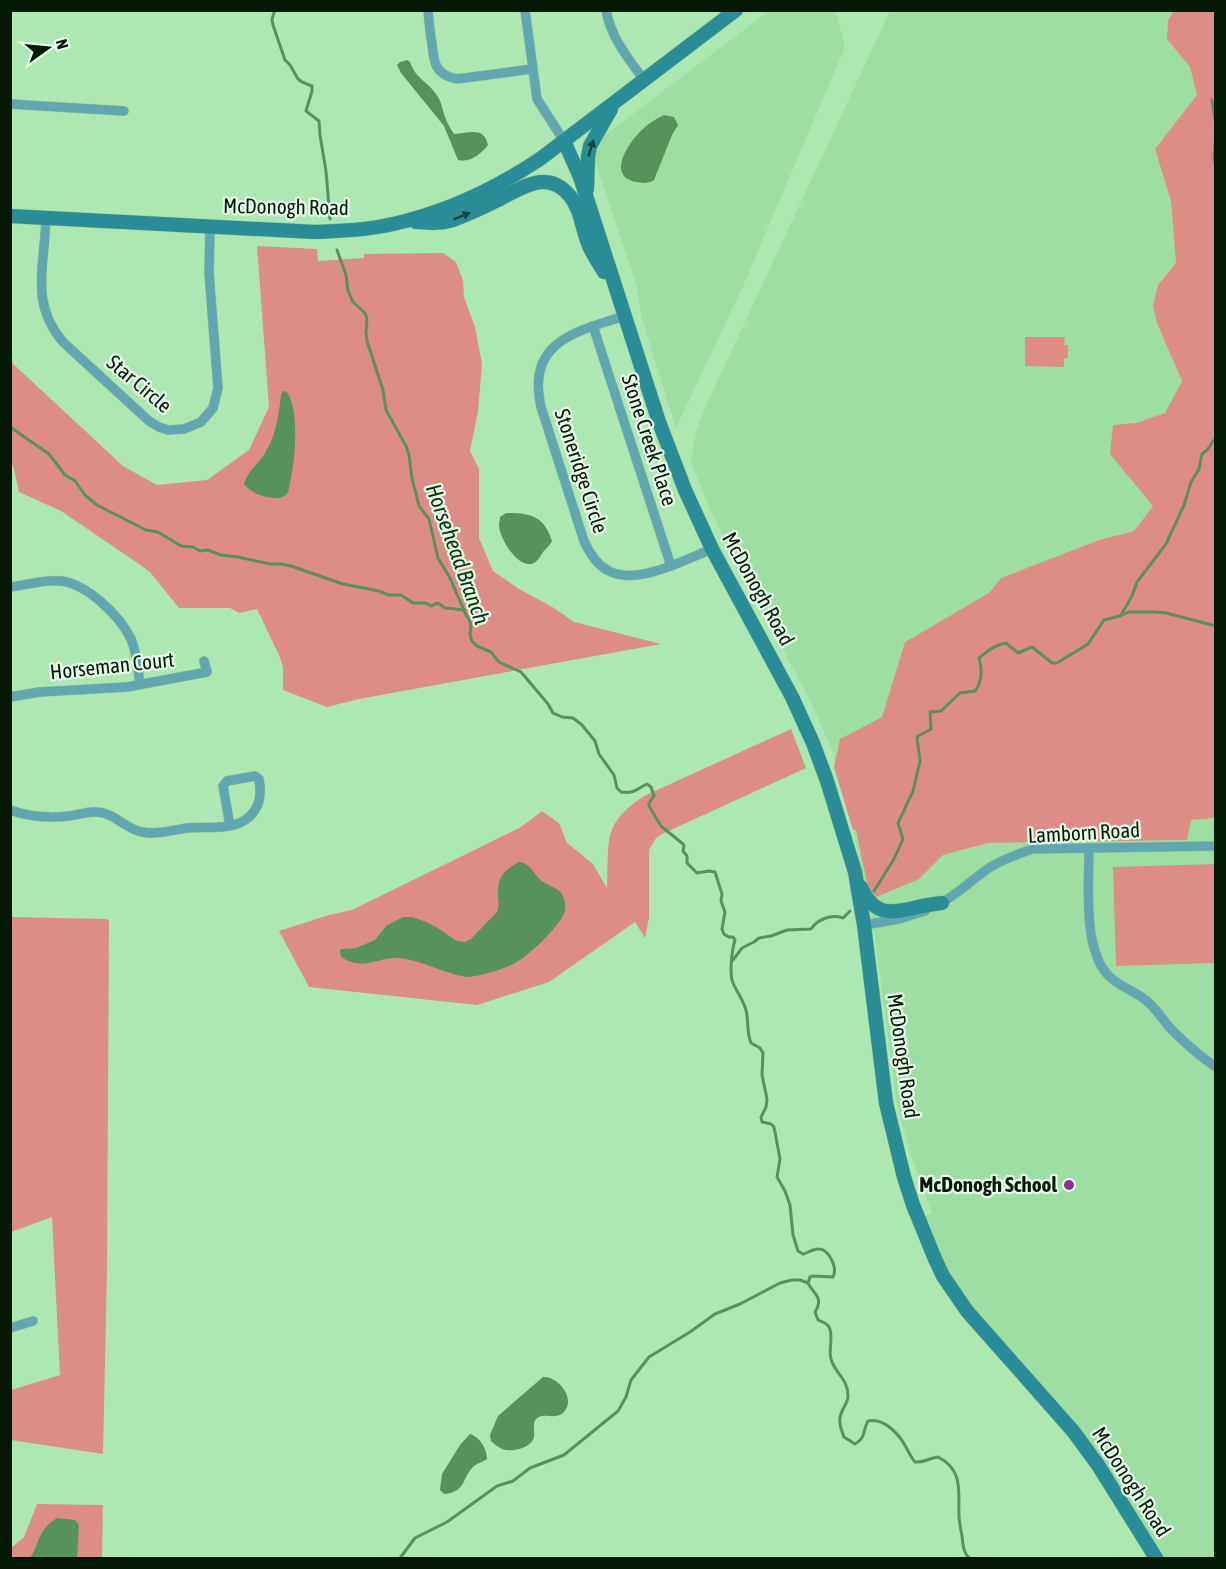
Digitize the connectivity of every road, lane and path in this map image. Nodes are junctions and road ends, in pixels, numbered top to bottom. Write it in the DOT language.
graph roads {
  1 [pos="428,10"];
  2 [pos="525,10"];
  3 [pos="606,10"];
  4 [pos="736,10"];
  5 [pos="532,69"];
  6 [pos="644,80"];
  7 [pos="615,102"];
  8 [pos="10,104"];
  9 [pos="124,111"];
  10 [pos="564,141"];
  11 [pos="587,200"];
  12 [pos="10,216"];
  13 [pos="46,218"];
  14 [pos="405,221"];
  15 [pos="210,228"];
  16 [pos="617,294"];
  17 [pos="624,316"];
  18 [pos="593,326"];
  19 [pos="712,549"];
  20 [pos="671,566"];
  21 [pos="10,587"];
  22 [pos="204,661"];
  23 [pos="140,684"];
  24 [pos="10,697"];
  25 [pos="10,810"];
  26 [pos="230,826"];
  27 [pos="1215,846"];
  28 [pos="1089,849"];
  29 [pos="855,872"];
  30 [pos="942,903"];
  31 [pos="864,925"];
  32 [pos="1215,1067"];
  33 [pos="33,1321"];
  34 [pos="10,1328"];
  35 [pos="1156,1558"];
  1 -- 5 [label="street"];
  2 -- 5 [label="street"];
  3 -- 6 [label="street"];
  4 -- 6 [label="main road"];
  5 -- 10 [label="street"];
  6 -- 7 [label="main road"];
  7 -- 10 [label="main road"];
  11 -- 7 [label="main road, one-way"];
  8 -- 9 [label="street"];
  10 -- 11 [label="main road, McDonogh Road"];
  10 -- 14 [label="main road, McDonogh Road"];
  11 -- 16 [label="main road, McDonogh Road"];
  12 -- 13 [label="main road, McDonogh Road"];
  13 -- 15 [label="main road, McDonogh Road"];
  13 -- 15 [label="street, Star Circle"];
  14 -- 15 [label="main road, McDonogh Road"];
  14 -- 16 [label="main road, one-way"];
  16 -- 17 [label="main road, McDonogh Road"];
  17 -- 18 [label="street, Stoneridge Circle"];
  17 -- 19 [label="main road, McDonogh Road"];
  18 -- 20 [label="street, Stone Creek Place"];
  18 -- 20 [label="street, Stoneridge Circle"];
  19 -- 20 [label="street, Stoneridge Circle"];
  19 -- 29 [label="main road, McDonogh Road"];
  21 -- 23 [label="street"];
  22 -- 23 [label="street, Horseman Court"];
  23 -- 24 [label="street, Horseman Court"];
  25 -- 26 [label="street"];
  26 -- 26 [label="street"];
  27 -- 28 [label="street, Lamborn Road"];
  28 -- 30 [label="street, Lamborn Road"];
  28 -- 32 [label="street"];
  29 -- 30 [label="main road"];
  29 -- 31 [label="main road, McDonogh Road"];
  30 -- 31 [label="street, Lamborn Road"];
  31 -- 35 [label="main road, McDonogh Road"];
  33 -- 34 [label="street"];
}
